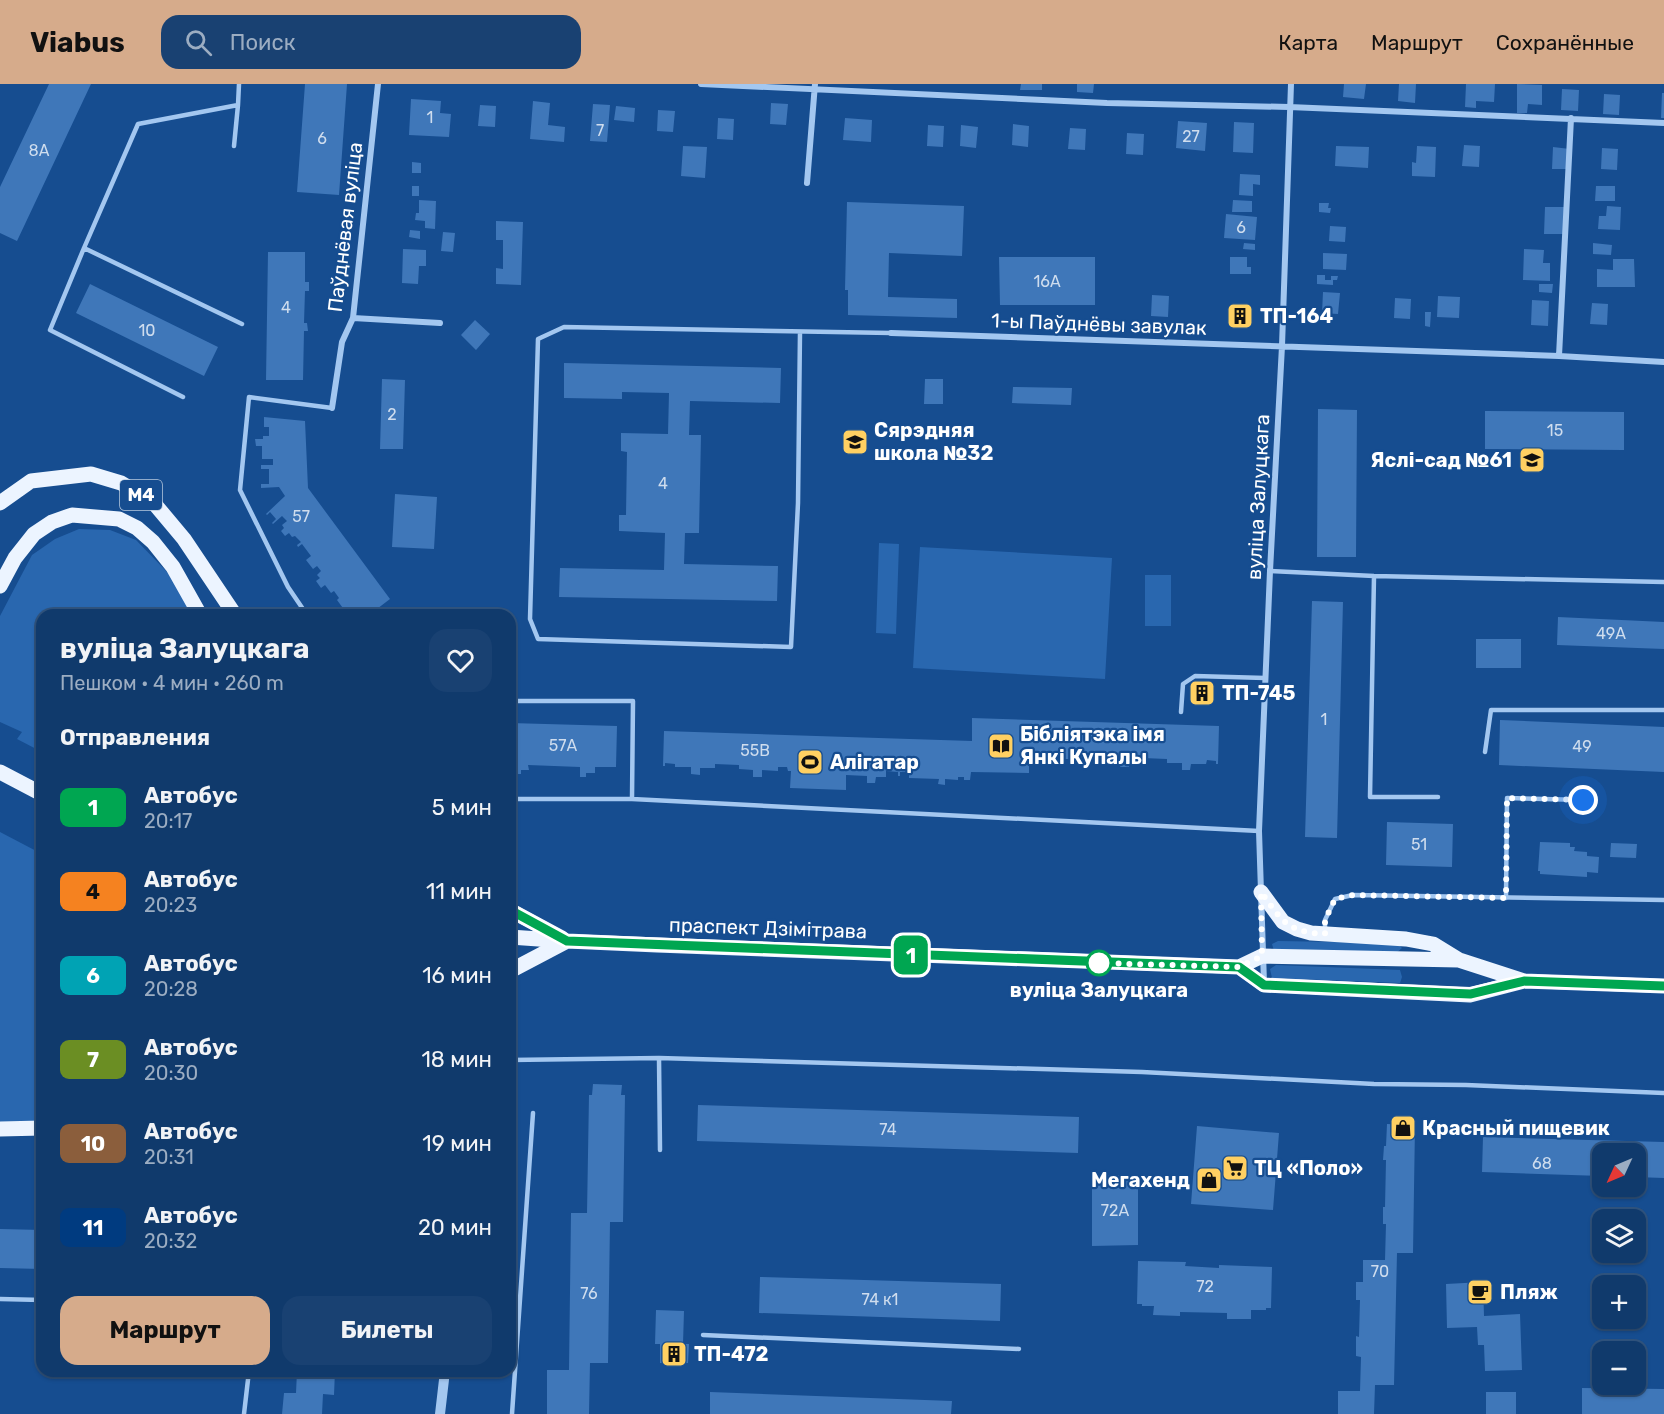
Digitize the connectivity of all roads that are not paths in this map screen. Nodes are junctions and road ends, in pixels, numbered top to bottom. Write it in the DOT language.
graph roads {
  1 [pos="239,84"];
  2 [pos="378,84"];
  3 [pos="701,84"];
  4 [pos="1291,84"];
  5 [pos="815,87"];
  6 [pos="238,105"];
  7 [pos="1289,107"];
  8 [pos="1571,118"];
  9 [pos="1664,123"];
  10 [pos="234,146"];
  11 [pos="807,183"];
  12 [pos="84,248"];
  13 [pos="353,318"];
  14 [pos="440,323"];
  15 [pos="242,324"];
  16 [pos="800,332"];
  17 [pos="891,333"];
  18 [pos="1282,346"];
  19 [pos="1558,356"];
  20 [pos="1664,362"];
  21 [pos="183,397"];
  22 [pos="333,408"];
  23 [pos="0,503"];
  24 [pos="1270,571"];
  25 [pos="1374,576"];
  26 [pos="1664,582"];
  27 [pos="0,586"];
  28 [pos="197,609"];
  29 [pos="230,609"];
  30 [pos="303,609"];
  31 [pos="1265,678"];
  32 [pos="516,701"];
  33 [pos="1664,710"];
  34 [pos="1181,712"];
  35 [pos="1485,752"];
  36 [pos="0,772"];
  37 [pos="36,791"];
  38 [pos="1438,797"];
  39 [pos="516,799"];
  40 [pos="632,799"];
  41 [pos="1583,800"];
  42 [pos="1259,831"];
  43 [pos="1261,892"];
  44 [pos="1506,898"];
  45 [pos="1664,900"];
  46 [pos="516,913"];
  47 [pos="1325,934"];
  48 [pos="516,937"];
  49 [pos="567,941"];
  50 [pos="1262,956"];
  51 [pos="1459,960"];
  52 [pos="1239,967"];
  53 [pos="516,968"];
  54 [pos="1524,981"];
  55 [pos="1264,985"];
  56 [pos="1664,986"];
  57 [pos="659,1058"];
  58 [pos="516,1060"];
  59 [pos="1664,1093"];
  60 [pos="533,1113"];
  61 [pos="36,1128"];
  62 [pos="0,1129"];
  63 [pos="660,1150"];
  64 [pos="0,1299"];
  65 [pos="36,1300"];
  66 [pos="703,1335"];
  67 [pos="1019,1349"];
  68 [pos="516,1357"];
  69 [pos="248,1377"];
  70 [pos="444,1377"];
  71 [pos="515,1377"];
  72 [pos="244,1414"];
  73 [pos="440,1414"];
  74 [pos="512,1414"];
  1 -- 6 [label="lane"];
  2 -- 13 [label="street, Паўднёвая вуліца"];
  3 -- 5 [label="street"];
  4 -- 7 [label="street, вуліца Залуцкага"];
  5 -- 7 [label="street"];
  5 -- 11 [label="street"];
  6 -- 10 [label="lane"];
  6 -- 12 [label="lane"];
  7 -- 8 [label="street"];
  7 -- 18 [label="street, вуліца Залуцкага"];
  8 -- 9 [label="street"];
  8 -- 19 [label="street"];
  12 -- 15 [label="lane"];
  12 -- 21 [label="lane"];
  13 -- 14 [label="street"];
  13 -- 22 [label="street, Паўднёвая вуліца"];
  16 -- 16 [label="lane"];
  16 -- 17 [label="lane"];
  17 -- 18 [label="street, 1-ы Паўднёвы завулак"];
  18 -- 19 [label="street, 1-ы Паўднёвы завулак"];
  18 -- 24 [label="street, вуліца Залуцкага"];
  19 -- 20 [label="street, 1-ы Паўднёвы завулак"];
  22 -- 30 [label="lane"];
  23 -- 29 [label="main road, М4"];
  24 -- 25 [label="lane"];
  24 -- 31 [label="street, вуліца Залуцкага"];
  25 -- 26 [label="lane"];
  25 -- 38 [label="lane"];
  27 -- 28 [label="main road, М4"];
  31 -- 34 [label="lane"];
  31 -- 42 [label="street, вуліца Залуцкага"];
  32 -- 40 [label="lane"];
  33 -- 35 [label="lane"];
  36 -- 37 [label="main road"];
  39 -- 40 [label="lane"];
  40 -- 42 [label="lane"];
  41 -- 44 [label="lane"];
  42 -- 43 [label="street, вуліца Залуцкага"];
  43 -- 47 [label="main road"];
  43 -- 50 [label="street, вуліца Залуцкага"];
  44 -- 45 [label="lane"];
  44 -- 47 [label="lane"];
  46 -- 49 [label="main road"];
  47 -- 51 [label="main road"];
  48 -- 49 [label="main road, праспект Дзімітрава"];
  49 -- 52 [label="main road, праспект Дзімітрава"];
  49 -- 53 [label="main road"];
  50 -- 51 [label="main road"];
  50 -- 52 [label="main road"];
  50 -- 55 [label="street, вуліца Залуцкага"];
  51 -- 54 [label="main road"];
  52 -- 55 [label="main road"];
  54 -- 55 [label="main road"];
  54 -- 56 [label="main road"];
  57 -- 58 [label="lane"];
  57 -- 59 [label="lane"];
  57 -- 63 [label="lane"];
  60 -- 68 [label="lane"];
  61 -- 62 [label="main road"];
  64 -- 65 [label="lane"];
  66 -- 67 [label="lane"];
  69 -- 72 [label="lane"];
  70 -- 73 [label="street"];
  71 -- 74 [label="lane"];
}
